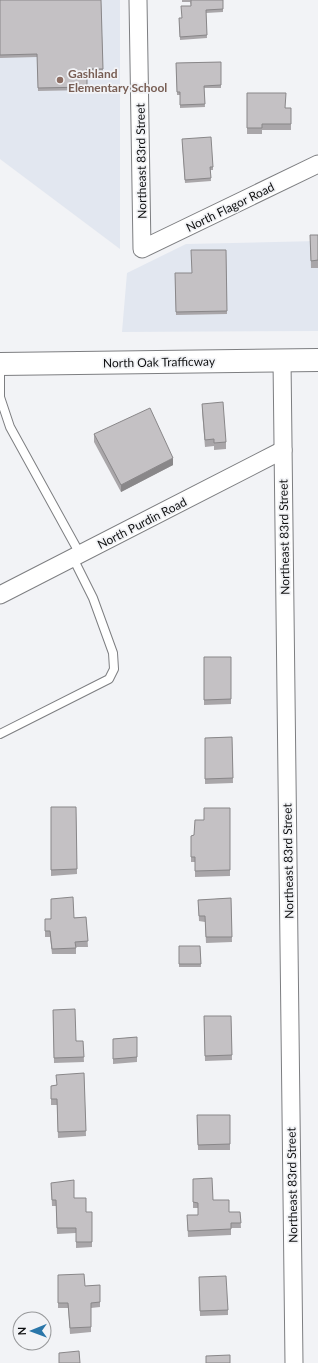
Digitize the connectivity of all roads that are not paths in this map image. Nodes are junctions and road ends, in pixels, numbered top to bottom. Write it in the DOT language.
graph roads {
  1 [pos="138,0"];
  2 [pos="318,164"];
  3 [pos="142,249"];
  4 [pos="282,360"];
  5 [pos="318,360"];
  6 [pos="0,364"];
  7 [pos="283,450"];
  8 [pos="77,556"];
  9 [pos="0,595"];
  10 [pos="0,734"];
  11 [pos="294,1363"];
  1 -- 3 [label="street, Northeast 83rd Street"];
  2 -- 3 [label="street, North Flagor Road"];
  4 -- 5 [label="main road, North Oak Trafficway"];
  4 -- 6 [label="main road, North Oak Trafficway"];
  4 -- 7 [label="street, Northeast 83rd Street"];
  6 -- 8 [label="lane"];
  7 -- 8 [label="street, North Purdin Road"];
  7 -- 11 [label="street, Northeast 83rd Street"];
  8 -- 9 [label="street, North Purdin Road"];
  8 -- 10 [label="lane"];
}
